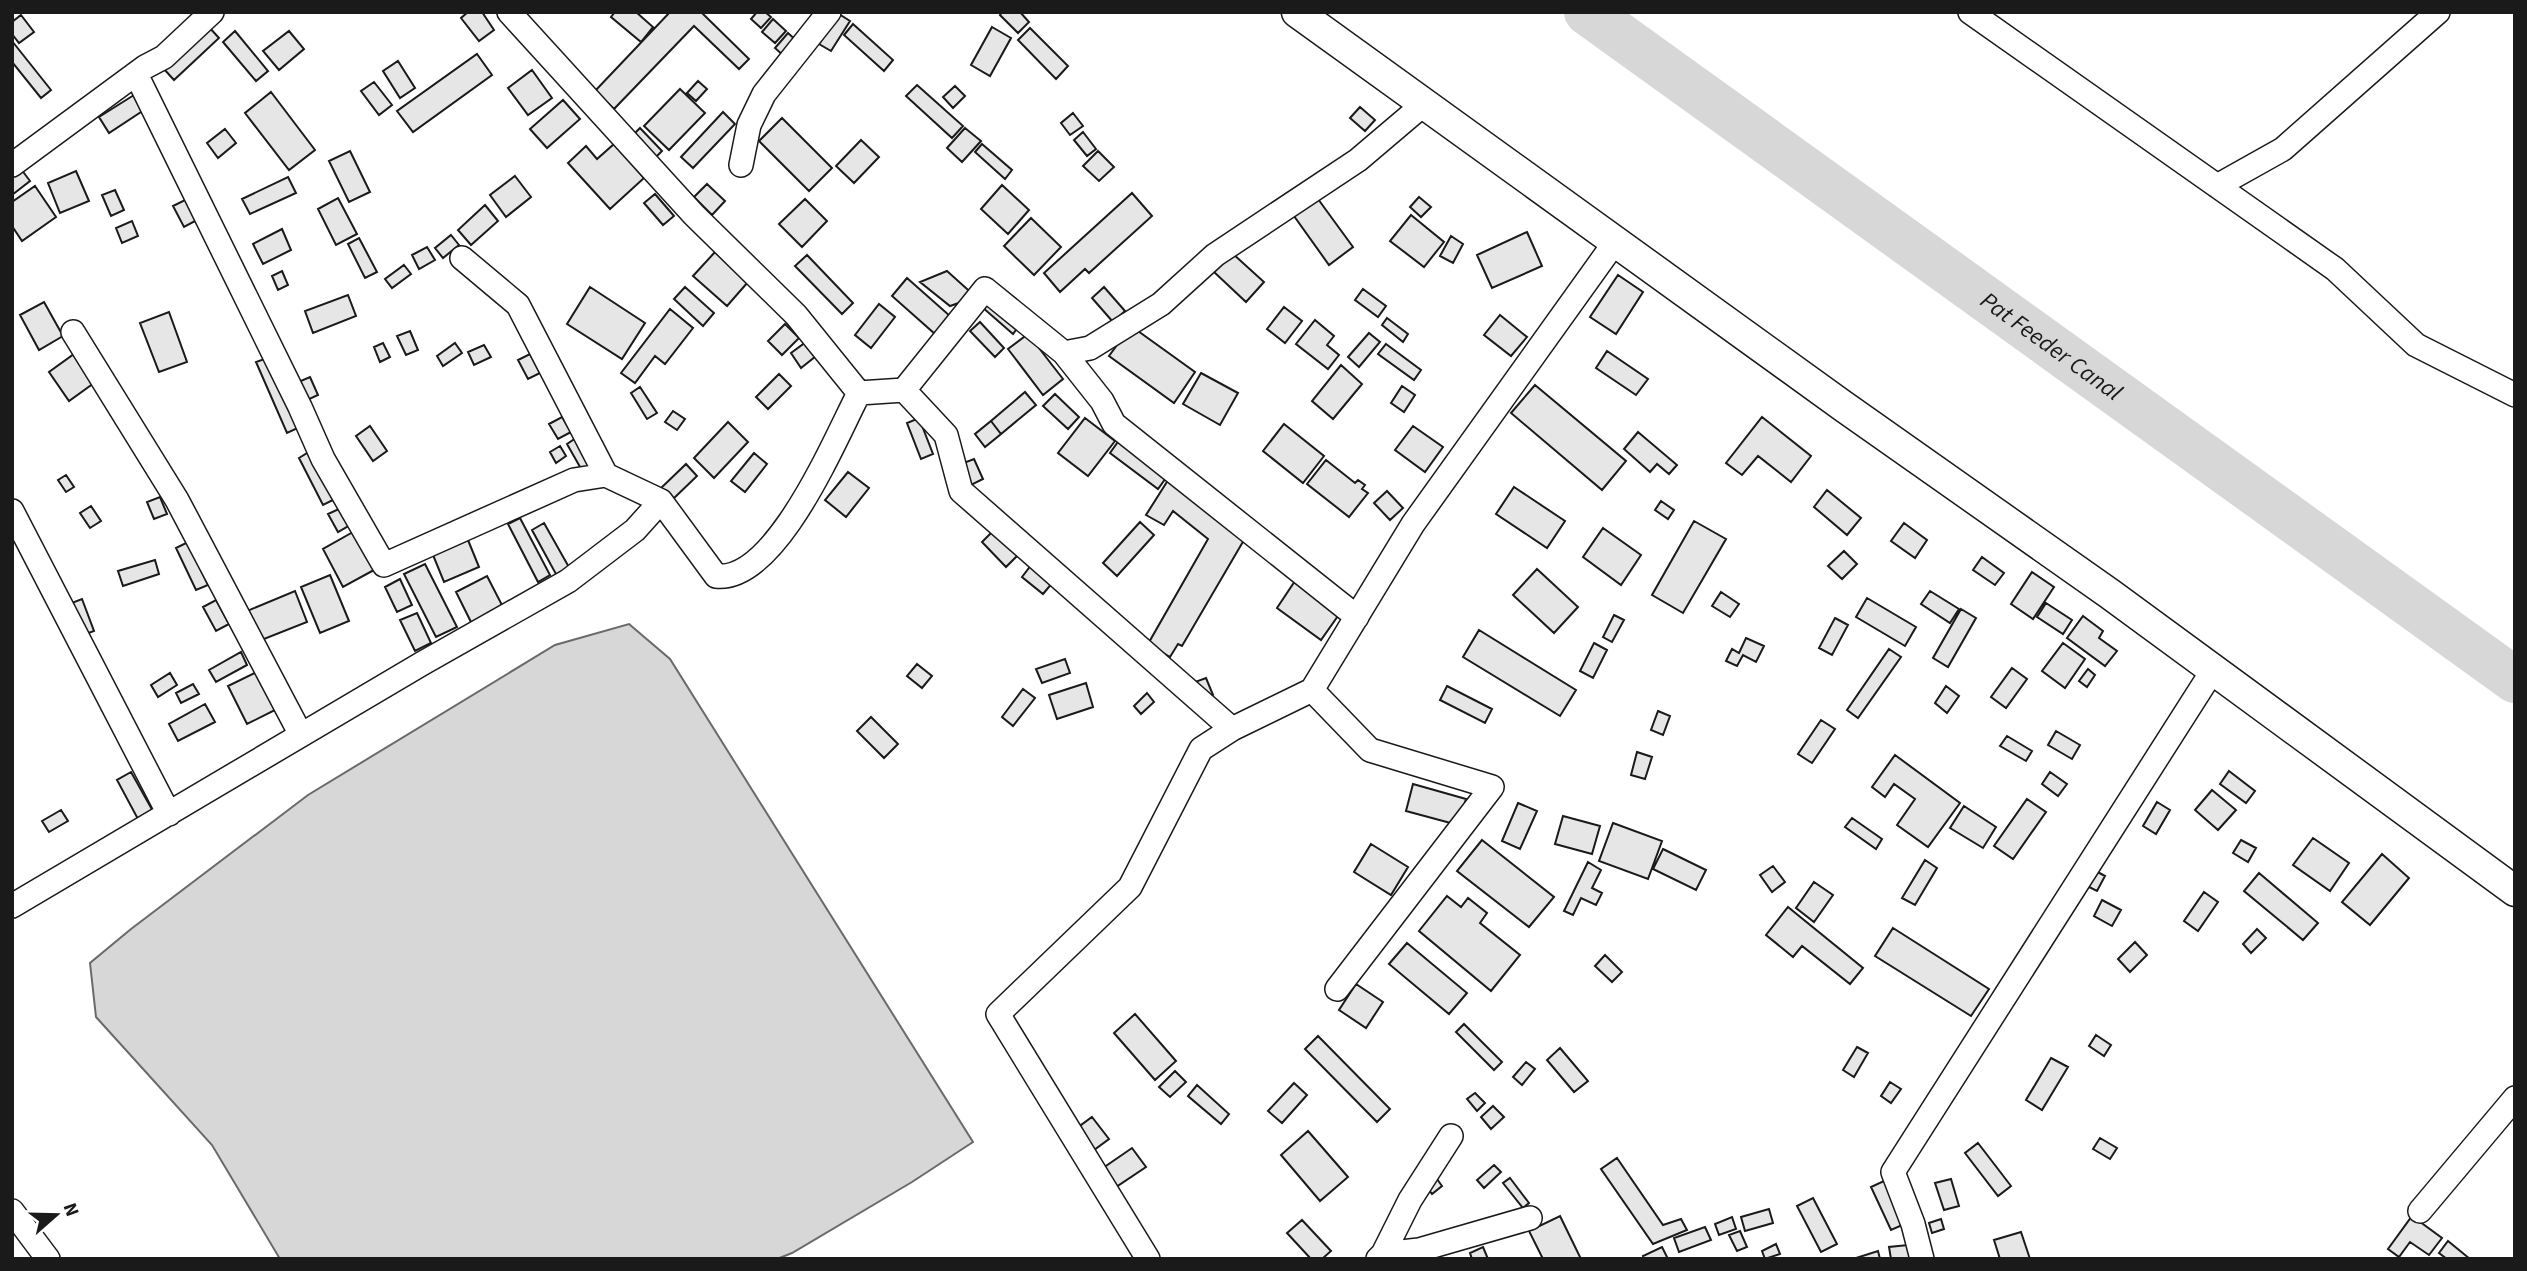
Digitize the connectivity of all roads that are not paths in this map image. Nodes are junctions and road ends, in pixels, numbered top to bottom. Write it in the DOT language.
graph roads {
  1 [pos="212,12"];
  2 [pos="509,12"];
  3 [pos="830,12"];
  4 [pos="1297,12"];
  5 [pos="1970,12"];
  6 [pos="2438,12"];
  7 [pos="136,74"];
  8 [pos="1424,104"];
  9 [pos="12,165"];
  10 [pos="741,165"];
  11 [pos="2217,186"];
  12 [pos="1615,242"];
  13 [pos="462,258"];
  14 [pos="74,332"];
  15 [pos="1064,353"];
  16 [pos="904,390"];
  17 [pos="859,393"];
  18 [pos="2515,395"];
  19 [pos="607,475"];
  20 [pos="661,500"];
  21 [pos="12,511"];
  22 [pos="1357,617"];
  23 [pos="2213,670"];
  24 [pos="1312,690"];
  25 [pos="1232,729"];
  26 [pos="300,736"];
  27 [pos="169,814"];
  28 [pos="2515,891"];
  29 [pos="12,906"];
  30 [pos="1336,989"];
  31 [pos="2515,1098"];
  32 [pos="1451,1136"];
  33 [pos="2420,1210"];
  34 [pos="12,1211"];
  35 [pos="1530,1218"];
  36 [pos="1381,1256"];
  37 [pos="48,1259"];
  38 [pos="1148,1259"];
  39 [pos="1922,1259"];
  1 -- 7 [label="street"];
  2 -- 17 [label="street"];
  3 -- 10 [label="street"];
  4 -- 8 [label="street"];
  5 -- 11 [label="street"];
  6 -- 11 [label="street"];
  7 -- 9 [label="street"];
  7 -- 19 [label="street"];
  8 -- 12 [label="street"];
  8 -- 15 [label="street"];
  11 -- 18 [label="street"];
  12 -- 22 [label="street"];
  12 -- 23 [label="street"];
  13 -- 19 [label="street"];
  14 -- 26 [label="street"];
  15 -- 16 [label="street"];
  15 -- 22 [label="street"];
  16 -- 17 [label="street"];
  16 -- 25 [label="street"];
  17 -- 20 [label="street"];
  19 -- 20 [label="street"];
  20 -- 26 [label="street"];
  21 -- 27 [label="street"];
  22 -- 24 [label="street"];
  23 -- 28 [label="street"];
  23 -- 39 [label="street"];
  24 -- 25 [label="street"];
  24 -- 30 [label="street"];
  25 -- 38 [label="street"];
  26 -- 27 [label="street"];
  27 -- 29 [label="street"];
  31 -- 33 [label="street"];
  32 -- 36 [label="street"];
  34 -- 37 [label="street"];
  35 -- 36 [label="street"];
}
